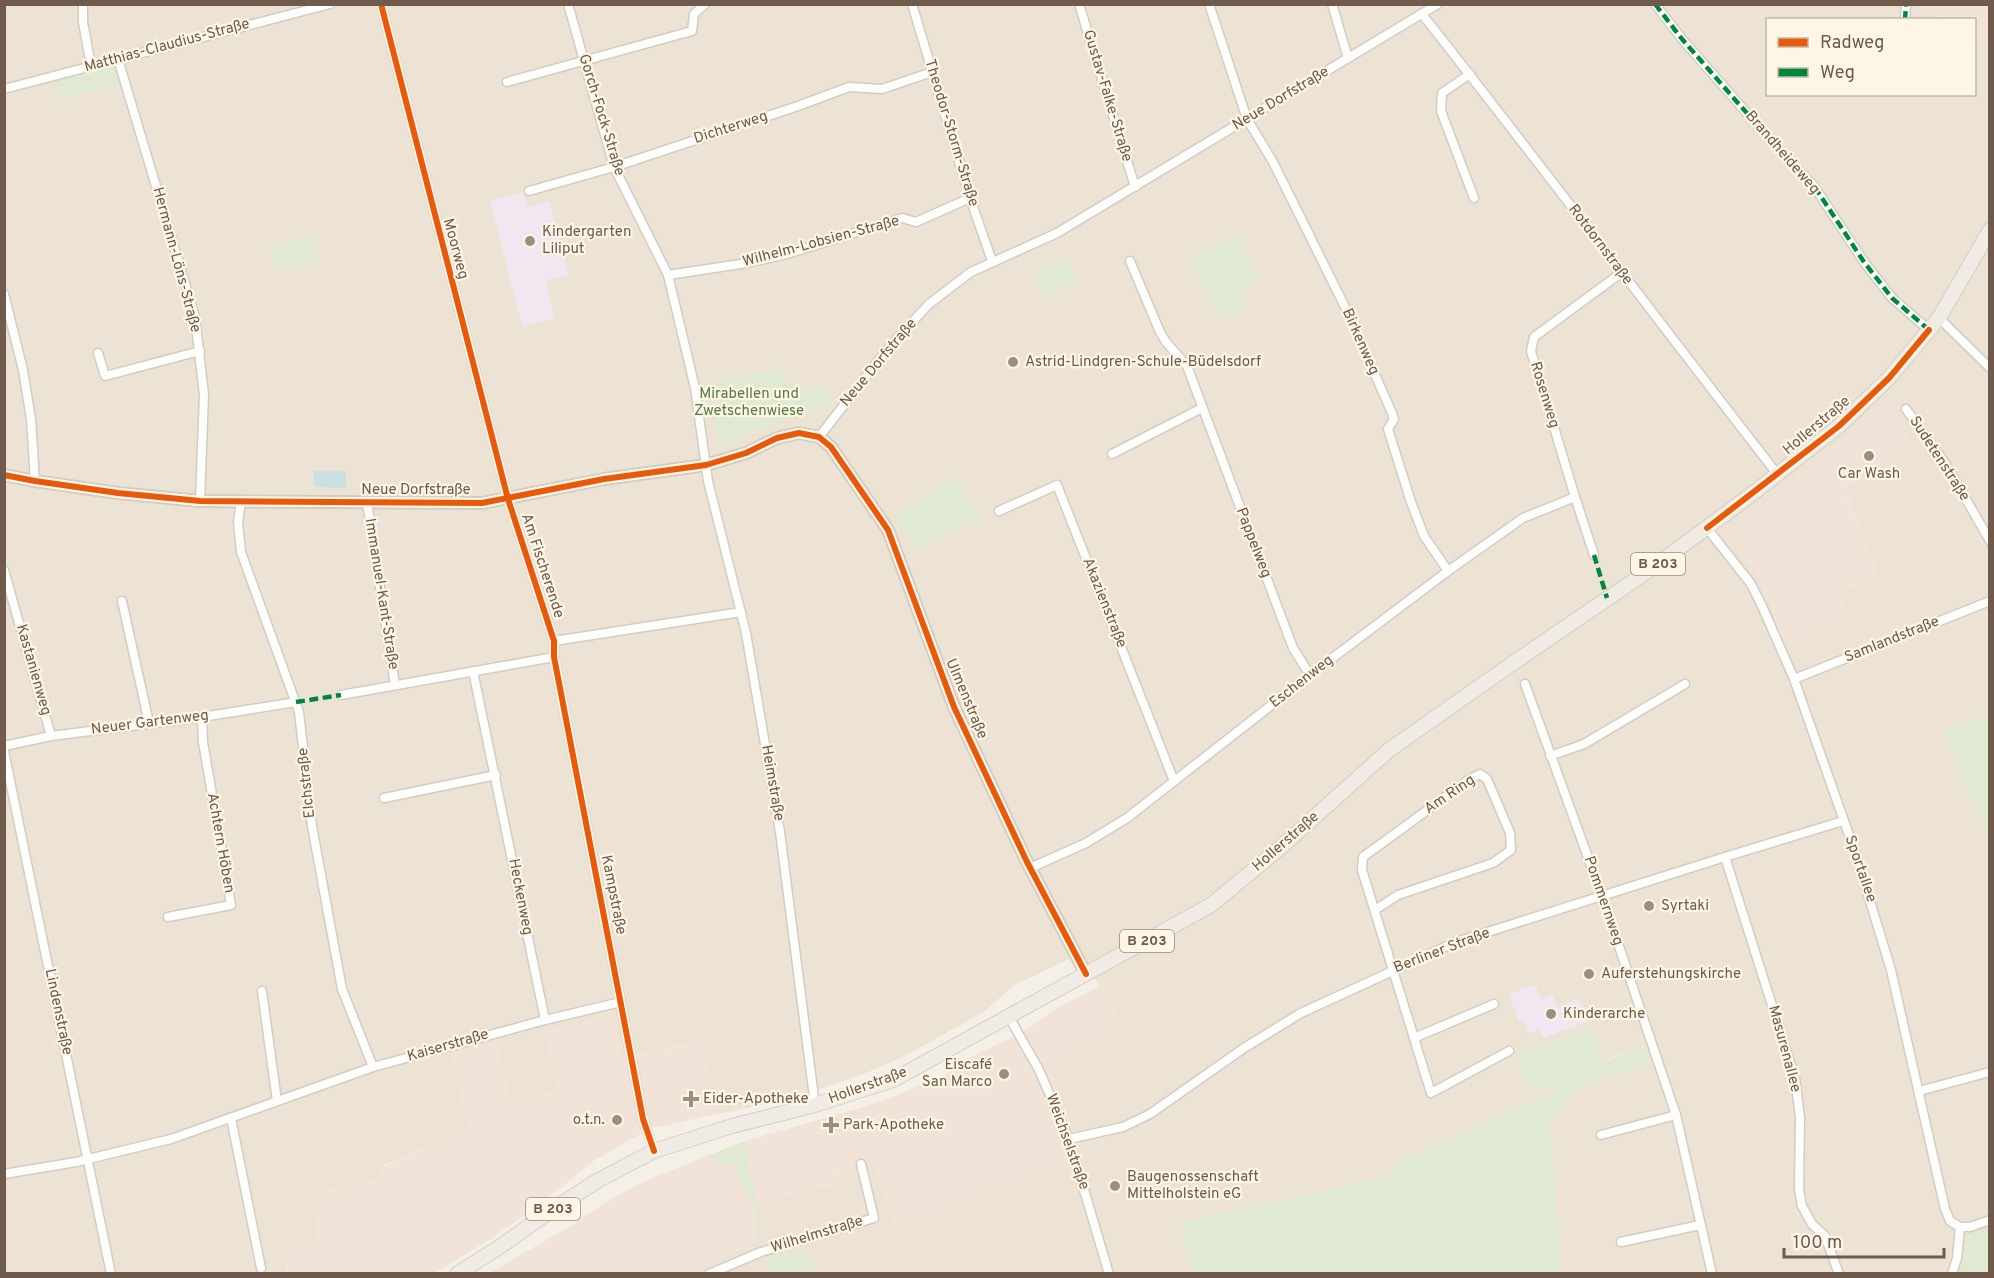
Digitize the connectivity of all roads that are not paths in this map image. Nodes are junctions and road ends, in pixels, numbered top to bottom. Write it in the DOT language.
graph roads {
  1 [pos="83,4"];
  2 [pos="330,4"];
  3 [pos="381,4"];
  4 [pos="568,4"];
  5 [pos="705,4"];
  6 [pos="912,4"];
  7 [pos="1079,4"];
  8 [pos="1209,4"];
  9 [pos="1332,4"];
  10 [pos="1438,4"];
  11 [pos="1655,4"];
  12 [pos="1422,14"];
  13 [pos="1348,58"];
  14 [pos="118,59"];
  15 [pos="583,61"];
  16 [pos="91,66"];
  17 [pos="932,72"];
  18 [pos="1470,74"];
  19 [pos="507,82"];
  20 [pos="4,89"];
  21 [pos="1247,119"];
  22 [pos="614,167"];
  23 [pos="1135,187"];
  24 [pos="529,191"];
  25 [pos="969,198"];
  26 [pos="1474,198"];
  27 [pos="1989,230"];
  28 [pos="992,261"];
  29 [pos="1130,261"];
  30 [pos="1621,273"];
  31 [pos="668,275"];
  32 [pos="4,294"];
  33 [pos="1939,318"];
  34 [pos="1929,330"];
  35 [pos="200,351"];
  36 [pos="98,353"];
  37 [pos="1989,368"];
  38 [pos="1202,408"];
  39 [pos="1906,409"];
  40 [pos="819,437"];
  41 [pos="1112,454"];
  42 [pos="706,465"];
  43 [pos="4,475"];
  44 [pos="1778,475"];
  45 [pos="35,481"];
  46 [pos="1575,497"];
  47 [pos="508,499"];
  48 [pos="200,501"];
  49 [pos="241,502"];
  50 [pos="367,502"];
  51 [pos="999,512"];
  52 [pos="1707,528"];
  53 [pos="1989,541"];
  54 [pos="1594,555"];
  55 [pos="4,570"];
  56 [pos="1448,571"];
  57 [pos="122,601"];
  58 [pos="1989,601"];
  59 [pos="741,612"];
  60 [pos="554,641"];
  61 [pos="554,657"];
  62 [pos="473,671"];
  63 [pos="1310,675"];
  64 [pos="1794,679"];
  65 [pos="1526,684"];
  66 [pos="1685,684"];
  67 [pos="395,685"];
  68 [pos="341,695"];
  69 [pos="296,702"];
  70 [pos="202,717"];
  71 [pos="148,723"];
  72 [pos="51,736"];
  73 [pos="4,746"];
  74 [pos="4,751"];
  75 [pos="1550,756"];
  76 [pos="496,775"];
  77 [pos="1174,781"];
  78 [pos="384,798"];
  79 [pos="1843,821"];
  80 [pos="1725,856"];
  81 [pos="1030,868"];
  82 [pos="1602,896"];
  83 [pos="1375,910"];
  84 [pos="168,917"];
  85 [pos="1394,970"];
  86 [pos="1086,974"];
  87 [pos="261,991"];
  88 [pos="621,1002"];
  89 [pos="1494,1004"];
  90 [pos="1010,1017"];
  91 [pos="545,1020"];
  92 [pos="1414,1038"];
  93 [pos="1509,1051"];
  94 [pos="373,1067"];
  95 [pos="1989,1072"];
  96 [pos="1918,1091"];
  97 [pos="277,1101"];
  98 [pos="815,1106"];
  99 [pos="1676,1115"];
  100 [pos="231,1118"];
  101 [pos="1601,1135"];
  102 [pos="1069,1140"];
  103 [pos="654,1151"];
  104 [pos="88,1159"];
  105 [pos="861,1164"];
  106 [pos="4,1174"];
  107 [pos="1989,1220"];
  108 [pos="1700,1226"];
  109 [pos="1960,1227"];
  110 [pos="1621,1242"];
  111 [pos="261,1268"];
  112 [pos="111,1274"];
  113 [pos="457,1274"];
  114 [pos="709,1274"];
  115 [pos="1109,1274"];
  116 [pos="1712,1274"];
  117 [pos="1839,1274"];
  118 [pos="1952,1274"];
  1 -- 16 [label="street"];
  2 -- 14 [label="street, Matthias-Claudius-Straße"];
  3 -- 47 [label="street, Moorweg"];
  4 -- 15 [label="street, Gorch-Fock-Straße"];
  5 -- 15 [label="street"];
  6 -- 17 [label="street, Theodor-Storm-Straße"];
  7 -- 23 [label="street, Gustav-Falke-Straße"];
  8 -- 21 [label="street, Birkenweg"];
  9 -- 13 [label="street"];
  10 -- 12 [label="street, Neue Dorfstraße"];
  11 -- 34 [label="street, Brandheideweg"];
  12 -- 13 [label="street, Neue Dorfstraße"];
  12 -- 18 [label="street, Rotdornstraße"];
  13 -- 21 [label="street, Neue Dorfstraße"];
  14 -- 16 [label="street, Matthias-Claudius-Straße"];
  14 -- 35 [label="street, Hermann-Löns-Straße"];
  15 -- 19 [label="street"];
  15 -- 22 [label="street, Gorch-Fock-Straße"];
  16 -- 20 [label="street, Matthias-Claudius-Straße"];
  17 -- 22 [label="street, Dichterweg"];
  17 -- 25 [label="street, Theodor-Storm-Straße"];
  18 -- 26 [label="street"];
  18 -- 30 [label="street, Rotdornstraße"];
  21 -- 23 [label="street, Neue Dorfstraße"];
  21 -- 56 [label="street, Birkenweg"];
  22 -- 24 [label="street, Dichterweg"];
  22 -- 31 [label="street, Gorch-Fock-Straße"];
  23 -- 28 [label="street, Neue Dorfstraße"];
  25 -- 28 [label="street, Theodor-Storm-Straße"];
  25 -- 31 [label="street, Wilhelm-Lobsien-Straße"];
  27 -- 33 [label="main road, Hollerstraße / B 203"];
  28 -- 40 [label="street, Neue Dorfstraße"];
  29 -- 38 [label="street, Pappelweg"];
  30 -- 44 [label="street, Rotdornstraße"];
  30 -- 46 [label="street, Rosenweg"];
  31 -- 42 [label="street, Gorch-Fock-Straße"];
  32 -- 45 [label="street"];
  33 -- 34 [label="main road, Hollerstraße / B 203"];
  33 -- 37 [label="street"];
  34 -- 44 [label="main road, Hollerstraße / B 203"];
  35 -- 36 [label="street"];
  35 -- 48 [label="street, Hermann-Löns-Straße"];
  38 -- 41 [label="street"];
  38 -- 63 [label="street, Pappelweg"];
  39 -- 53 [label="street, Sudetenstraße"];
  40 -- 42 [label="street, Neue Dorfstraße"];
  40 -- 81 [label="street, Ulmenstraße"];
  42 -- 47 [label="street, Neue Dorfstraße"];
  42 -- 59 [label="street, Heimstraße"];
  43 -- 45 [label="street, Neue Dorfstraße"];
  44 -- 52 [label="main road, Hollerstraße / B 203"];
  45 -- 48 [label="street, Neue Dorfstraße"];
  46 -- 54 [label="street, Rosenweg"];
  46 -- 56 [label="street, Eschenweg"];
  47 -- 50 [label="street, Neue Dorfstraße"];
  47 -- 60 [label="street, Am Fischerende"];
  48 -- 49 [label="street, Neue Dorfstraße"];
  49 -- 50 [label="street, Neue Dorfstraße"];
  49 -- 69 [label="street, Elchstraße"];
  50 -- 67 [label="street, Immanuel-Kant-Straße"];
  51 -- 77 [label="street, Akazienstraße"];
  52 -- 64 [label="street, Sportallee"];
  52 -- 86 [label="main road, Hollerstraße / B 203"];
  55 -- 72 [label="street, Kastanienweg"];
  56 -- 63 [label="street, Eschenweg"];
  57 -- 71 [label="street"];
  58 -- 64 [label="street, Samlandstraße"];
  59 -- 60 [label="street, Am Fischerende"];
  59 -- 98 [label="street, Heimstraße"];
  60 -- 61 [label="street, Kampstraße"];
  61 -- 62 [label="street"];
  61 -- 88 [label="street, Kampstraße"];
  62 -- 67 [label="street"];
  62 -- 76 [label="street, Heckenweg"];
  63 -- 77 [label="street, Eschenweg"];
  64 -- 79 [label="street, Sportallee"];
  65 -- 75 [label="street, Pommernweg"];
  66 -- 75 [label="street"];
  67 -- 68 [label="street"];
  69 -- 70 [label="street, Neuer Gartenweg"];
  69 -- 94 [label="street, Elchstraße"];
  70 -- 71 [label="street, Neuer Gartenweg"];
  70 -- 84 [label="street, Achtern Höben"];
  71 -- 72 [label="street, Neuer Gartenweg"];
  72 -- 73 [label="street, Neuer Gartenweg"];
  74 -- 104 [label="street, Lindenstraße"];
  75 -- 82 [label="street, Pommernweg"];
  76 -- 78 [label="street"];
  76 -- 91 [label="street, Heckenweg"];
  77 -- 81 [label="street, Eschenweg"];
  79 -- 80 [label="street, Berliner Straße"];
  79 -- 96 [label="street, Sportallee"];
  80 -- 82 [label="street, Berliner Straße"];
  80 -- 117 [label="street, Masurenallee"];
  81 -- 86 [label="street, Ulmenstraße"];
  82 -- 85 [label="street, Berliner Straße"];
  82 -- 99 [label="street, Pommernweg"];
  83 -- 83 [label="street, Am Ring"];
  83 -- 85 [label="street, Am Ring"];
  85 -- 92 [label="street, Am Ring"];
  85 -- 102 [label="street, Berliner Straße"];
  86 -- 90 [label="main road, Hollerstraße / B 203"];
  87 -- 97 [label="street"];
  88 -- 91 [label="street, Kaiserstraße"];
  88 -- 103 [label="street, Kampstraße"];
  89 -- 92 [label="street"];
  90 -- 98 [label="main road, Hollerstraße / B 203"];
  90 -- 102 [label="street, Weichselstraße"];
  91 -- 94 [label="street, Kaiserstraße"];
  92 -- 93 [label="street, Am Ring"];
  94 -- 97 [label="street, Kaiserstraße"];
  95 -- 96 [label="street"];
  96 -- 109 [label="street, Sportallee"];
  97 -- 100 [label="street, Kaiserstraße"];
  98 -- 103 [label="main road, Hollerstraße / B 203"];
  99 -- 101 [label="street"];
  99 -- 108 [label="street, Pommernweg"];
  100 -- 104 [label="street, Kaiserstraße"];
  100 -- 111 [label="street"];
  102 -- 115 [label="street, Weichselstraße"];
  103 -- 113 [label="main road, Hollerstraße / B 203"];
  104 -- 106 [label="street, Kaiserstraße"];
  104 -- 112 [label="street, Lindenstraße"];
  105 -- 114 [label="street, Wilhelmstraße"];
  107 -- 109 [label="street"];
  108 -- 110 [label="street"];
  108 -- 116 [label="street, Pommernweg"];
  109 -- 118 [label="street"];
}
